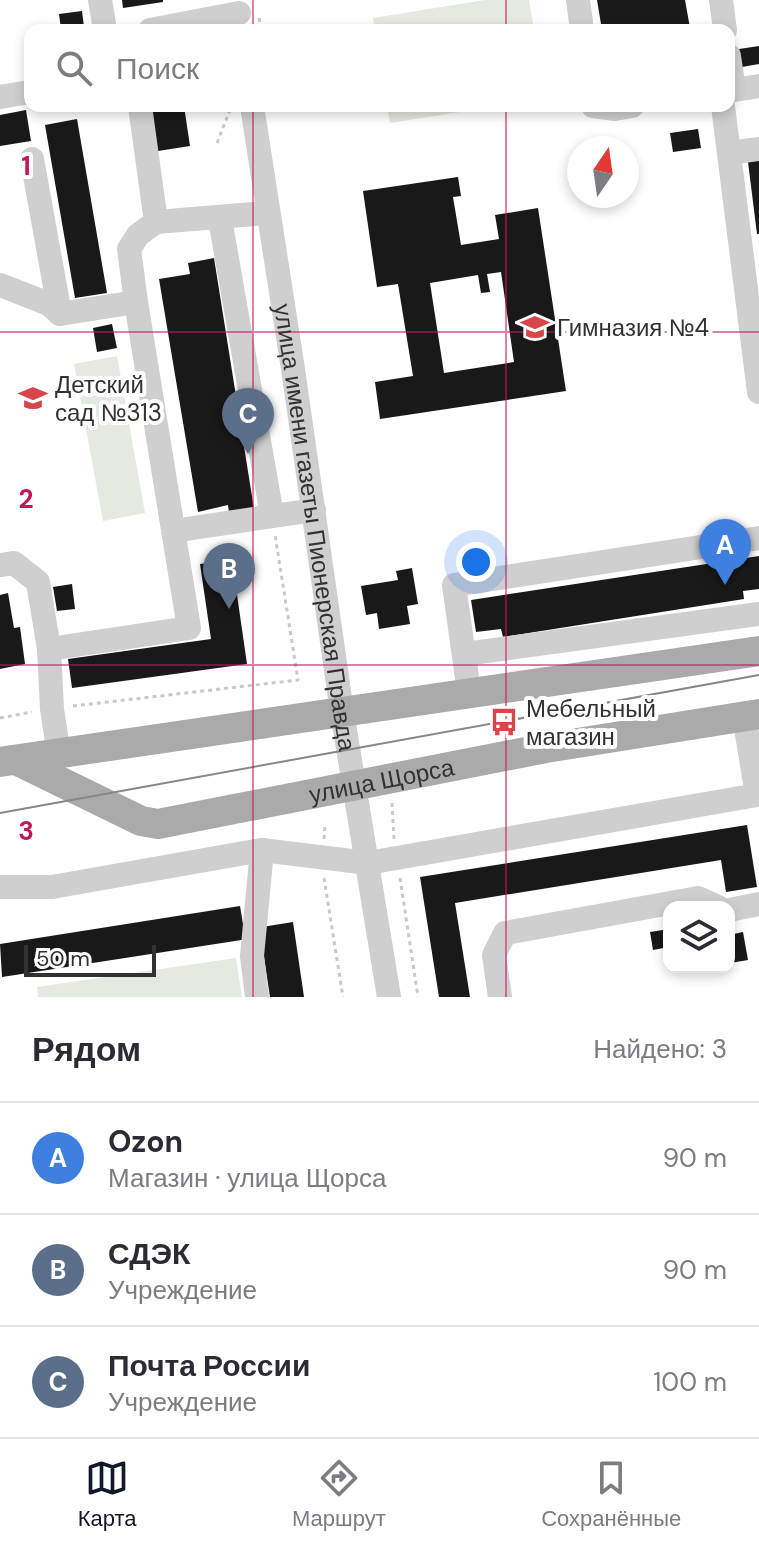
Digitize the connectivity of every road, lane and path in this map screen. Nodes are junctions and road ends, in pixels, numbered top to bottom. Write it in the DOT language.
graph roads {
  1 [pos="100,0"];
  2 [pos="578,0"];
  3 [pos="721,0"];
  4 [pos="193,10"];
  5 [pos="239,14"];
  6 [pos="104,24"];
  7 [pos="163,24"];
  8 [pos="581,24"];
  9 [pos="724,24"];
  10 [pos="759,86"];
  11 [pos="24,93"];
  12 [pos="735,93"];
  13 [pos="0,97"];
  14 [pos="141,112"];
  15 [pos="229,112"];
  16 [pos="253,112"];
  17 [pos="729,112"];
  18 [pos="217,143"];
  19 [pos="759,149"];
  20 [pos="729,153"];
  21 [pos="32,159"];
  22 [pos="267,213"];
  23 [pos="220,219"];
  24 [pos="156,222"];
  25 [pos="0,285"];
  26 [pos="136,302"];
  27 [pos="60,314"];
  28 [pos="758,385"];
  29 [pos="314,510"];
  30 [pos="272,515"];
  31 [pos="173,531"];
  32 [pos="759,538"];
  33 [pos="0,565"];
  34 [pos="759,614"];
  35 [pos="49,649"];
  36 [pos="759,651"];
  37 [pos="465,654"];
  38 [pos="469,692"];
  39 [pos="52,709"];
  40 [pos="342,712"];
  41 [pos="751,715"];
  42 [pos="0,718"];
  43 [pos="59,755"];
  44 [pos="8,761"];
  45 [pos="355,785"];
  46 [pos="758,796"];
  47 [pos="392,800"];
  48 [pos="325,825"];
  49 [pos="262,850"];
  50 [pos="324,855"];
  51 [pos="397,859"];
  52 [pos="368,863"];
  53 [pos="0,887"];
  54 [pos="681,901"];
  55 [pos="705,901"];
  56 [pos="663,904"];
  57 [pos="759,904"];
  58 [pos="735,909"];
  59 [pos="257,997"];
  60 [pos="343,997"];
  61 [pos="389,997"];
  62 [pos="418,997"];
  63 [pos="500,997"];
  1 -- 6 [label="street"];
  2 -- 8 [label="street"];
  3 -- 9 [label="street"];
  4 -- 5 [label="street"];
  4 -- 7 [label="street"];
  10 -- 12 [label="street"];
  11 -- 13 [label="street"];
  14 -- 24 [label="street"];
  15 -- 18 [label="path"];
  16 -- 22 [label="street, улица имени газеты Пионерская Правда"];
  17 -- 20 [label="street"];
  19 -- 20 [label="street"];
  20 -- 28 [label="street"];
  21 -- 27 [label="street"];
  22 -- 23 [label="street"];
  22 -- 29 [label="street, улица имени газеты Пионерская Правда"];
  23 -- 24 [label="street"];
  23 -- 30 [label="street"];
  24 -- 26 [label="street"];
  25 -- 27 [label="street"];
  26 -- 27 [label="street"];
  26 -- 31 [label="street"];
  29 -- 30 [label="street"];
  29 -- 40 [label="street, улица имени газеты Пионерская Правда"];
  30 -- 31 [label="street"];
  30 -- 39 [label="path"];
  31 -- 35 [label="street"];
  32 -- 37 [label="street"];
  33 -- 35 [label="street"];
  34 -- 37 [label="street"];
  35 -- 39 [label="street"];
  36 -- 38 [label="main road, улица Щорса"];
  37 -- 38 [label="street"];
  38 -- 40 [label="main road, улица Щорса"];
  39 -- 42 [label="path"];
  39 -- 43 [label="street"];
  40 -- 43 [label="main road, улица Щорса"];
  40 -- 45 [label="street, улица имени газеты Пионерская Правда"];
  41 -- 45 [label="main road, улица Щорса"];
  41 -- 46 [label="street"];
  43 -- 44 [label="main road, улица Щорса"];
  44 -- 45 [label="main road, улица Щорса"];
  45 -- 52 [label="street, улица имени газеты Пионерская Правда"];
  46 -- 51 [label="street"];
  47 -- 51 [label="path"];
  48 -- 50 [label="path"];
  49 -- 50 [label="street"];
  49 -- 53 [label="street"];
  49 -- 59 [label="street"];
  50 -- 52 [label="street"];
  50 -- 60 [label="path"];
  51 -- 52 [label="street"];
  51 -- 62 [label="path"];
  52 -- 61 [label="street, улица имени газеты Пионерская Правда"];
  54 -- 55 [label="street"];
  56 -- 63 [label="street"];
  57 -- 58 [label="street"];
}
